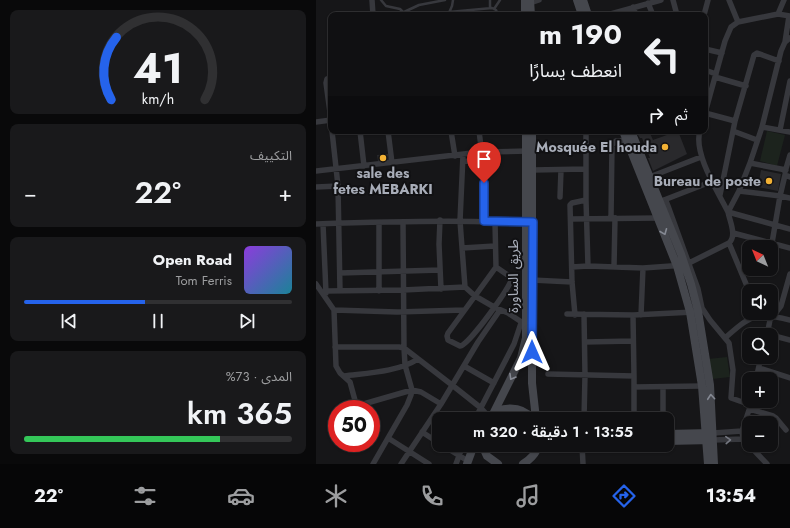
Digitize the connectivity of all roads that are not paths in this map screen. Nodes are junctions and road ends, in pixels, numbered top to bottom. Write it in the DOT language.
graph roads {
  1 [pos="372,0"];
  2 [pos="381,0"];
  3 [pos="446,0"];
  4 [pos="452,0"];
  5 [pos="490,0"];
  6 [pos="500,0"];
  7 [pos="539,0"];
  8 [pos="576,0"];
  9 [pos="583,0"];
  10 [pos="661,0"];
  11 [pos="675,0"];
  12 [pos="708,0"];
  13 [pos="729,0"];
  14 [pos="784,0"];
  15 [pos="529,1"];
  16 [pos="648,3"];
  17 [pos="496,5"];
  18 [pos="490,7"];
  19 [pos="633,7"];
  20 [pos="494,9"];
  21 [pos="466,11"];
  22 [pos="373,12"];
  23 [pos="404,12"];
  24 [pos="407,12"];
  25 [pos="450,12"];
  26 [pos="460,12"];
  27 [pos="496,12"];
  28 [pos="527,12"];
  29 [pos="581,12"];
  30 [pos="587,12"];
  31 [pos="617,12"];
  32 [pos="635,12"];
  33 [pos="652,12"];
  34 [pos="677,12"];
  35 [pos="705,12"];
  36 [pos="778,14"];
  37 [pos="790,16"];
  38 [pos="738,22"];
  39 [pos="790,38"];
  40 [pos="785,42"];
  41 [pos="708,49"];
  42 [pos="722,54"];
  43 [pos="779,60"];
  44 [pos="708,71"];
  45 [pos="716,75"];
  46 [pos="328,79"];
  47 [pos="790,81"];
  48 [pos="708,85"];
  49 [pos="746,86"];
  50 [pos="712,87"];
  51 [pos="789,92"];
  52 [pos="328,98"];
  53 [pos="708,102"];
  54 [pos="708,114"];
  55 [pos="328,120"];
  56 [pos="735,121"];
  57 [pos="316,122"];
  58 [pos="762,127"];
  59 [pos="780,130"];
  60 [pos="733,131"];
  61 [pos="790,132"];
  62 [pos="332,134"];
  63 [pos="360,134"];
  64 [pos="388,134"];
  65 [pos="451,134"];
  66 [pos="479,134"];
  67 [pos="526,134"];
  68 [pos="532,134"];
  69 [pos="586,134"];
  70 [pos="698,134"];
  71 [pos="631,137"];
  72 [pos="757,140"];
  73 [pos="529,151"];
  74 [pos="482,152"];
  75 [pos="790,155"];
  76 [pos="455,156"];
  77 [pos="701,156"];
  78 [pos="463,158"];
  79 [pos="483,162"];
  80 [pos="392,163"];
  81 [pos="750,163"];
  82 [pos="364,166"];
  83 [pos="337,169"];
  84 [pos="586,169"];
  85 [pos="533,170"];
  86 [pos="561,170"];
  87 [pos="316,171"];
  88 [pos="787,174"];
  89 [pos="646,178"];
  90 [pos="713,181"];
  91 [pos="338,186"];
  92 [pos="316,188"];
  93 [pos="739,190"];
  94 [pos="720,195"];
  95 [pos="780,196"];
  96 [pos="560,197"];
  97 [pos="790,198"];
  98 [pos="586,200"];
  99 [pos="661,200"];
  100 [pos="728,212"];
  101 [pos="613,218"];
  102 [pos="658,218"];
  103 [pos="571,219"];
  104 [pos="586,219"];
  105 [pos="440,220"];
  106 [pos="460,220"];
  107 [pos="484,221"];
  108 [pos="495,222"];
  109 [pos="530,222"];
  110 [pos="338,223"];
  111 [pos="379,223"];
  112 [pos="403,223"];
  113 [pos="316,224"];
  114 [pos="323,224"];
  115 [pos="776,226"];
  116 [pos="790,230"];
  117 [pos="733,233"];
  118 [pos="760,240"];
  119 [pos="773,240"];
  120 [pos="729,243"];
  121 [pos="778,245"];
  122 [pos="496,246"];
  123 [pos="462,248"];
  124 [pos="790,248"];
  125 [pos="683,265"];
  126 [pos="588,266"];
  127 [pos="496,267"];
  128 [pos="572,267"];
  129 [pos="614,267"];
  130 [pos="643,268"];
  131 [pos="440,270"];
  132 [pos="403,271"];
  133 [pos="378,272"];
  134 [pos="340,273"];
  135 [pos="790,274"];
  136 [pos="532,280"];
  137 [pos="572,282"];
  138 [pos="316,284"];
  139 [pos="746,284"];
  140 [pos="465,287"];
  141 [pos="441,289"];
  142 [pos="403,290"];
  143 [pos="326,291"];
  144 [pos="340,291"];
  145 [pos="379,291"];
  146 [pos="788,291"];
  147 [pos="475,296"];
  148 [pos="326,300"];
  149 [pos="497,309"];
  150 [pos="334,310"];
  151 [pos="464,310"];
  152 [pos="778,310"];
  153 [pos="403,312"];
  154 [pos="694,312"];
  155 [pos="567,314"];
  156 [pos="584,314"];
  157 [pos="575,315"];
  158 [pos="633,315"];
  159 [pos="641,315"];
  160 [pos="778,317"];
  161 [pos="748,320"];
  162 [pos="790,320"];
  163 [pos="524,324"];
  164 [pos="778,337"];
  165 [pos="725,338"];
  166 [pos="790,340"];
  167 [pos="585,342"];
  168 [pos="633,342"];
  169 [pos="335,347"];
  170 [pos="404,348"];
  171 [pos="418,359"];
  172 [pos="759,364"];
  173 [pos="405,365"];
  174 [pos="464,366"];
  175 [pos="758,368"];
  176 [pos="757,372"];
  177 [pos="548,374"];
  178 [pos="585,375"];
  179 [pos="344,376"];
  180 [pos="634,376"];
  181 [pos="790,378"];
  182 [pos="494,383"];
  183 [pos="452,385"];
  184 [pos="702,386"];
  185 [pos="634,387"];
  186 [pos="664,387"];
  187 [pos="412,390"];
  188 [pos="742,402"];
  189 [pos="441,404"];
  190 [pos="481,408"];
  191 [pos="757,408"];
  192 [pos="479,412"];
  193 [pos="485,412"];
  194 [pos="493,412"];
  195 [pos="497,412"];
  196 [pos="526,412"];
  197 [pos="534,412"];
  198 [pos="584,412"];
  199 [pos="634,412"];
  200 [pos="663,412"];
  201 [pos="786,430"];
  202 [pos="422,432"];
  203 [pos="742,432"];
  204 [pos="674,434"];
  205 [pos="710,437"];
  206 [pos="388,438"];
  207 [pos="432,438"];
  208 [pos="742,439"];
  209 [pos="674,440"];
  210 [pos="409,452"];
  211 [pos="453,452"];
  212 [pos="461,452"];
  213 [pos="472,452"];
  214 [pos="485,452"];
  215 [pos="536,452"];
  216 [pos="538,452"];
  217 [pos="582,452"];
  218 [pos="756,452"];
  219 [pos="460,456"];
  220 [pos="468,463"];
  221 [pos="373,464"];
  222 [pos="401,464"];
  223 [pos="428,464"];
  224 [pos="456,464"];
  225 [pos="498,464"];
  226 [pos="523,464"];
  227 [pos="536,464"];
  228 [pos="583,464"];
  229 [pos="708,464"];
  230 [pos="714,464"];
  231 [pos="768,464"];
  1 -- 22 [label="street"];
  2 -- 23 [label="lane"];
  3 -- 24 [label="lane"];
  4 -- 25 [label="lane"];
  5 -- 18 [label="lane"];
  6 -- 17 [label="lane"];
  7 -- 15 [label="street"];
  8 -- 29 [label="main road"];
  9 -- 30 [label="main road"];
  10 -- 16 [label="street"];
  11 -- 34 [label="street"];
  12 -- 35 [label="street"];
  13 -- 38 [label="street"];
  14 -- 36 [label="street"];
  15 -- 28 [label="main road"];
  16 -- 19 [label="street"];
  16 -- 33 [label="street"];
  17 -- 18 [label="lane"];
  17 -- 20 [label="lane"];
  18 -- 20 [label="lane"];
  18 -- 21 [label="lane"];
  19 -- 31 [label="street"];
  19 -- 32 [label="street"];
  20 -- 27 [label="lane"];
  21 -- 26 [label="lane"];
  36 -- 37 [label="street"];
  36 -- 38 [label="street"];
  37 -- 40 [label="street"];
  38 -- 42 [label="street"];
  39 -- 40 [label="street"];
  40 -- 43 [label="street"];
  41 -- 42 [label="street"];
  42 -- 45 [label="street"];
  43 -- 49 [label="street"];
  43 -- 58 [label="street"];
  44 -- 45 [label="street"];
  45 -- 49 [label="street"];
  45 -- 50 [label="street"];
  46 -- 52 [label="street"];
  47 -- 51 [label="street"];
  48 -- 50 [label="street"];
  49 -- 56 [label="street"];
  50 -- 53 [label="street"];
  51 -- 59 [label="street"];
  54 -- 56 [label="street"];
  55 -- 57 [label="street"];
  56 -- 60 [label="street"];
  58 -- 59 [label="street"];
  58 -- 72 [label="street"];
  59 -- 61 [label="street"];
  60 -- 72 [label="street"];
  60 -- 94 [label="street"];
  62 -- 83 [label="street"];
  63 -- 82 [label="street"];
  64 -- 80 [label="street"];
  65 -- 76 [label="street"];
  66 -- 74 [label="street"];
  67 -- 73 [label="main road, طريق الساورة"];
  68 -- 73 [label="main road, طريق الساورة"];
  69 -- 84 [label="street"];
  70 -- 77 [label="street"];
  71 -- 89 [label="main road"];
  71 -- 101 [label="street"];
  72 -- 81 [label="street"];
  73 -- 74 [label="street"];
  73 -- 85 [label="main road, طريق الساورة"];
  73 -- 109 [label="main road, طريق الساورة"];
  74 -- 78 [label="street"];
  74 -- 79 [label="street"];
  75 -- 88 [label="street"];
  76 -- 78 [label="street"];
  76 -- 80 [label="street"];
  77 -- 89 [label="street"];
  77 -- 90 [label="street"];
  78 -- 79 [label="street"];
  78 -- 106 [label="street"];
  79 -- 107 [label="street"];
  80 -- 82 [label="street"];
  81 -- 88 [label="street"];
  81 -- 93 [label="street"];
  82 -- 83 [label="street"];
  83 -- 87 [label="street"];
  83 -- 91 [label="street"];
  84 -- 86 [label="street"];
  84 -- 98 [label="street"];
  85 -- 86 [label="street"];
  85 -- 109 [label="main road, طريق الساورة"];
  86 -- 96 [label="street"];
  88 -- 95 [label="street"];
  89 -- 99 [label="main road"];
  89 -- 102 [label="main road"];
  90 -- 94 [label="street"];
  90 -- 99 [label="street"];
  91 -- 92 [label="street"];
  91 -- 110 [label="street"];
  93 -- 95 [label="street"];
  93 -- 100 [label="street"];
  94 -- 100 [label="street"];
  95 -- 97 [label="street"];
  95 -- 115 [label="street"];
  98 -- 103 [label="street"];
  98 -- 104 [label="street"];
  99 -- 125 [label="main road"];
  100 -- 115 [label="street"];
  100 -- 117 [label="street"];
  101 -- 102 [label="street"];
  101 -- 104 [label="street"];
  101 -- 129 [label="street"];
  102 -- 125 [label="main road, one-way"];
  103 -- 104 [label="street"];
  103 -- 128 [label="street"];
  104 -- 126 [label="street"];
  105 -- 106 [label="street"];
  105 -- 112 [label="street"];
  105 -- 131 [label="street"];
  106 -- 107 [label="street"];
  106 -- 123 [label="street"];
  107 -- 108 [label="street"];
  108 -- 109 [label="street"];
  108 -- 122 [label="street"];
  109 -- 136 [label="main road, طريق الساورة"];
  109 -- 163 [label="main road, طريق الساورة"];
  110 -- 111 [label="street"];
  110 -- 114 [label="street"];
  110 -- 134 [label="street"];
  111 -- 112 [label="street"];
  111 -- 133 [label="street"];
  112 -- 132 [label="street"];
  113 -- 114 [label="street"];
  114 -- 143 [label="street"];
  115 -- 116 [label="street"];
  115 -- 119 [label="street"];
  117 -- 118 [label="street"];
  117 -- 120 [label="street"];
  120 -- 125 [label="street"];
  120 -- 139 [label="street"];
  121 -- 124 [label="street"];
  122 -- 123 [label="street"];
  122 -- 127 [label="street"];
  123 -- 140 [label="street"];
  125 -- 130 [label="street"];
  125 -- 154 [label="main road"];
  125 -- 165 [label="street"];
  126 -- 128 [label="street"];
  126 -- 129 [label="street"];
  127 -- 147 [label="street"];
  127 -- 149 [label="street"];
  128 -- 137 [label="street"];
  129 -- 130 [label="street"];
  130 -- 159 [label="street"];
  131 -- 132 [label="street"];
  131 -- 141 [label="street"];
  132 -- 133 [label="street"];
  132 -- 142 [label="street"];
  133 -- 134 [label="street"];
  133 -- 145 [label="street"];
  134 -- 144 [label="street"];
  135 -- 146 [label="street"];
  136 -- 137 [label="street"];
  136 -- 197 [label="main road, طريق الساورة"];
  137 -- 157 [label="street"];
  138 -- 148 [label="street"];
  140 -- 141 [label="street"];
  140 -- 147 [label="street"];
  141 -- 142 [label="street"];
  142 -- 145 [label="street"];
  142 -- 153 [label="street"];
  143 -- 144 [label="street"];
  143 -- 148 [label="street"];
  144 -- 145 [label="street"];
  146 -- 152 [label="street"];
  147 -- 149 [label="street"];
  147 -- 151 [label="street"];
  148 -- 150 [label="street"];
  149 -- 151 [label="street"];
  149 -- 163 [label="street"];
  149 -- 174 [label="street"];
  150 -- 153 [label="street"];
  150 -- 169 [label="street"];
  151 -- 153 [label="street"];
  153 -- 170 [label="street"];
  154 -- 159 [label="street"];
  154 -- 184 [label="main road"];
  205 -- 154 [label="main road, one-way"];
  155 -- 157 [label="street"];
  156 -- 157 [label="street"];
  156 -- 158 [label="street"];
  156 -- 167 [label="street"];
  158 -- 159 [label="street"];
  158 -- 168 [label="street"];
  160 -- 162 [label="street"];
  161 -- 165 [label="street"];
  163 -- 182 [label="street"];
  163 -- 194 [label="main road, طريق الساورة, one-way"];
  164 -- 166 [label="street"];
  165 -- 188 [label="street"];
  167 -- 168 [label="street"];
  167 -- 178 [label="street"];
  168 -- 180 [label="street"];
  169 -- 170 [label="street"];
  169 -- 179 [label="street"];
  170 -- 171 [label="street"];
  170 -- 173 [label="street"];
  171 -- 173 [label="street"];
  171 -- 183 [label="street"];
  172 -- 175 [label="street"];
  173 -- 179 [label="street"];
  173 -- 187 [label="street"];
  174 -- 182 [label="street"];
  174 -- 183 [label="street"];
  175 -- 176 [label="street"];
  175 -- 181 [label="street"];
  177 -- 178 [label="street"];
  178 -- 180 [label="street"];
  178 -- 198 [label="street"];
  179 -- 187 [label="street"];
  180 -- 185 [label="street"];
  182 -- 190 [label="street"];
  183 -- 189 [label="street"];
  183 -- 190 [label="street"];
  184 -- 186 [label="street"];
  184 -- 205 [label="main road"];
  185 -- 186 [label="street"];
  185 -- 199 [label="street"];
  186 -- 200 [label="street"];
  187 -- 189 [label="street"];
  187 -- 206 [label="street"];
  189 -- 202 [label="street"];
  190 -- 192 [label="street"];
  190 -- 193 [label="street"];
  191 -- 201 [label="street"];
  195 -- 196 [label="main road"];
  202 -- 207 [label="street"];
  202 -- 210 [label="street"];
  203 -- 205 [label="street"];
  204 -- 205 [label="main road"];
  205 -- 208 [label="street, one-way"];
  205 -- 209 [label="main road"];
  205 -- 229 [label="main road"];
  205 -- 230 [label="main road"];
  206 -- 210 [label="street"];
  206 -- 221 [label="street"];
  210 -- 222 [label="street"];
  210 -- 223 [label="street"];
  211 -- 219 [label="street"];
  212 -- 219 [label="street"];
  213 -- 220 [label="main road"];
  214 -- 225 [label="main road"];
  215 -- 226 [label="main road"];
  216 -- 227 [label="main road"];
  217 -- 228 [label="street"];
  218 -- 231 [label="street"];
  219 -- 220 [label="street"];
  219 -- 224 [label="street"];
}
